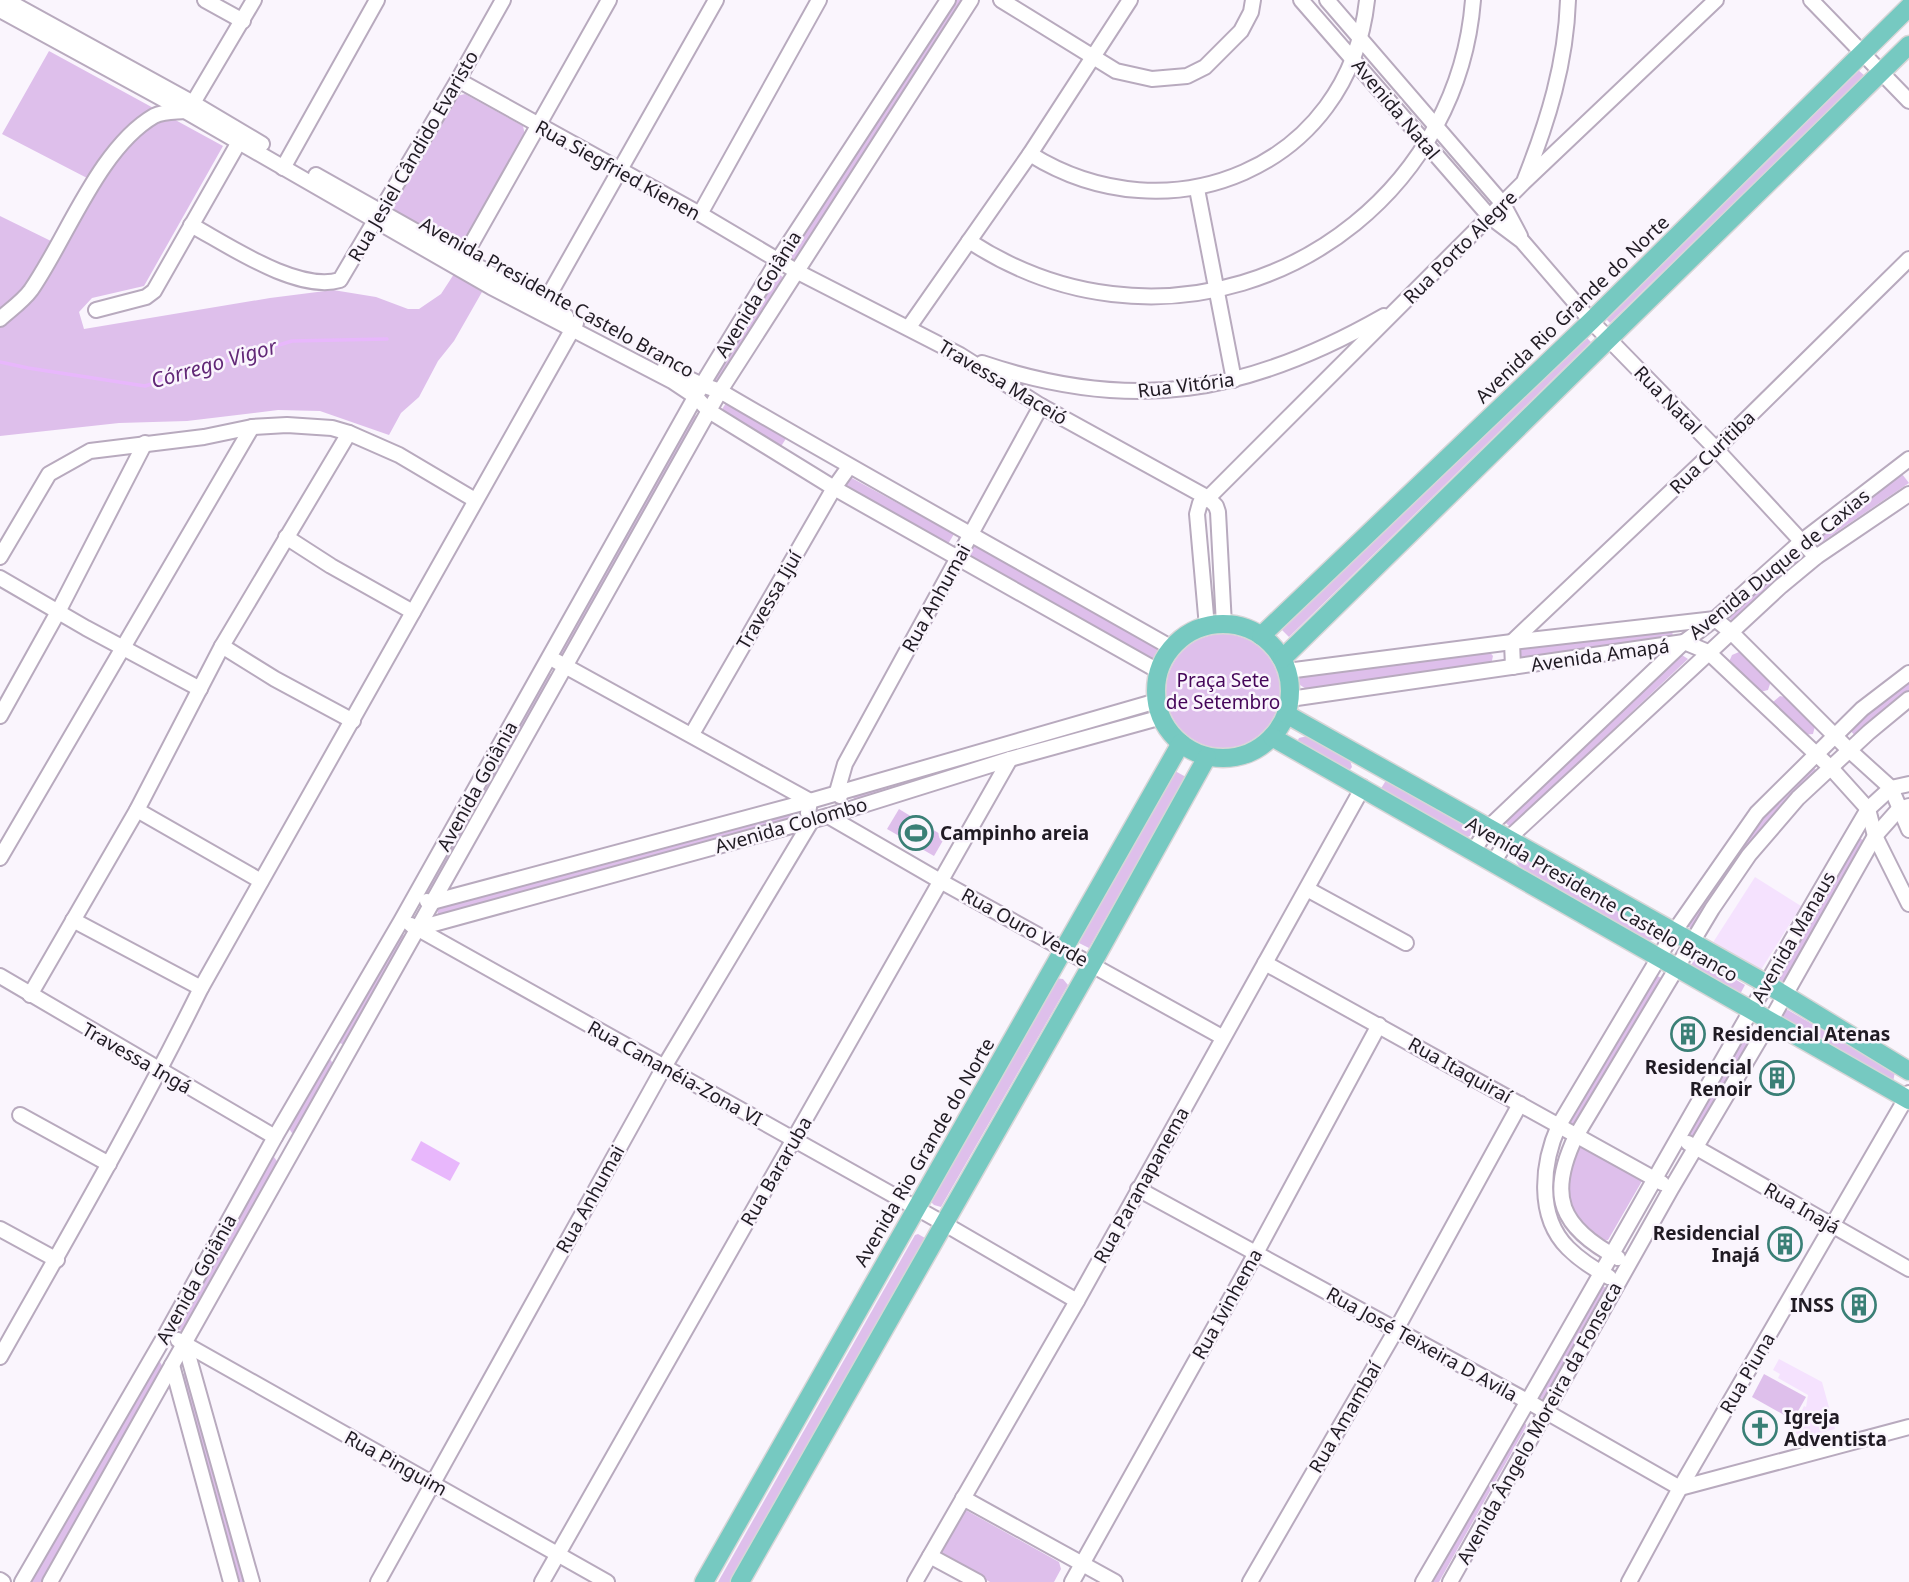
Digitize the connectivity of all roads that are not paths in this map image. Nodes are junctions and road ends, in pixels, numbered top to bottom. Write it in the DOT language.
graph roads {
  1 [pos="205,0"];
  2 [pos="254,0"];
  3 [pos="377,0"];
  4 [pos="503,0"];
  5 [pos="609,0"];
  6 [pos="716,0"];
  7 [pos="820,0"];
  8 [pos="948,0"];
  9 [pos="971,0"];
  10 [pos="1000,0"];
  11 [pos="1130,0"];
  12 [pos="1253,0"];
  13 [pos="1301,0"];
  14 [pos="1327,0"];
  15 [pos="1367,0"];
  16 [pos="1473,0"];
  17 [pos="1568,0"];
  18 [pos="1716,0"];
  19 [pos="1811,0"];
  20 [pos="11,7"];
  21 [pos="1909,7"];
  22 [pos="243,21"];
  23 [pos="1361,39"];
  24 [pos="1909,45"];
  25 [pos="1861,52"];
  26 [pos="1092,57"];
  27 [pos="1354,59"];
  28 [pos="1881,72"];
  29 [pos="458,80"];
  30 [pos="1909,101"];
  31 [pos="189,107"];
  32 [pos="539,127"];
  33 [pos="1437,128"];
  34 [pos="239,142"];
  35 [pos="1426,145"];
  36 [pos="1030,154"];
  37 [pos="285,164"];
  38 [pos="620,171"];
  39 [pos="1523,183"];
  40 [pos="1197,189"];
  41 [pos="1503,204"];
  42 [pos="700,214"];
  43 [pos="378,217"];
  44 [pos="1490,218"];
  45 [pos="191,225"];
  46 [pos="969,241"];
  47 [pos="1522,241"];
  48 [pos="1909,259"];
  49 [pos="778,260"];
  50 [pos="461,263"];
  51 [pos="796,271"];
  52 [pos="1215,290"];
  53 [pos="544,304"];
  54 [pos="1400,307"];
  55 [pos="96,310"];
  56 [pos="0,320"];
  57 [pos="1591,321"];
  58 [pos="574,326"];
  59 [pos="909,327"];
  60 [pos="1610,340"];
  61 [pos="960,355"];
  62 [pos="1234,380"];
  63 [pos="699,391"];
  64 [pos="720,391"];
  65 [pos="1041,406"];
  66 [pos="709,411"];
  67 [pos="252,427"];
  68 [pos="349,433"];
  69 [pos="797,436"];
  70 [pos="145,443"];
  71 [pos="1716,449"];
  72 [pos="785,456"];
  73 [pos="1908,462"];
  74 [pos="849,467"];
  75 [pos="834,488"];
  76 [pos="1909,494"];
  77 [pos="1208,498"];
  78 [pos="475,500"];
  79 [pos="972,534"];
  80 [pos="286,537"];
  81 [pos="1802,541"];
  82 [pos="0,557"];
  83 [pos="1816,557"];
  84 [pos="958,558"];
  85 [pos="0,578"];
  86 [pos="58,612"];
  87 [pos="413,612"];
  88 [pos="1715,620"];
  89 [pos="1216,626"];
  90 [pos="1730,631"];
  91 [pos="1261,636"];
  92 [pos="1511,642"];
  93 [pos="1684,642"];
  94 [pos="222,646"];
  95 [pos="123,647"];
  96 [pos="1172,648"];
  97 [pos="1708,652"];
  98 [pos="549,657"];
  99 [pos="1285,665"];
  100 [pos="565,666"];
  101 [pos="1513,667"];
  102 [pos="1160,672"];
  103 [pos="1909,673"];
  104 [pos="1782,684"];
  105 [pos="201,690"];
  106 [pos="1909,699"];
  107 [pos="1764,704"];
  108 [pos="1288,707"];
  109 [pos="1160,709"];
  110 [pos="0,716"];
  111 [pos="353,720"];
  112 [pos="692,734"];
  113 [pos="1834,734"];
  114 [pos="1272,737"];
  115 [pos="1181,743"];
  116 [pos="1849,750"];
  117 [pos="1816,754"];
  118 [pos="1207,757"];
  119 [pos="1010,759"];
  120 [pos="1375,766"];
  121 [pos="1831,768"];
  122 [pos="1909,784"];
  123 [pos="1363,787"];
  124 [pos="1891,788"];
  125 [pos="837,792"];
  126 [pos="810,801"];
  127 [pos="1904,807"];
  128 [pos="1868,809"];
  129 [pos="136,810"];
  130 [pos="835,814"];
  131 [pos="812,820"];
  132 [pos="1489,827"];
  133 [pos="1909,830"];
  134 [pos="1875,836"];
  135 [pos="1509,838"];
  136 [pos="1474,850"];
  137 [pos="0,858"];
  138 [pos="1494,862"];
  139 [pos="261,881"];
  140 [pos="942,882"];
  141 [pos="1307,889"];
  142 [pos="413,898"];
  143 [pos="432,902"];
  144 [pos="1909,904"];
  145 [pos="73,920"];
  146 [pos="401,921"];
  147 [pos="419,928"];
  148 [pos="1674,932"];
  149 [pos="1692,942"];
  150 [pos="1406,943"];
  151 [pos="1065,949"];
  152 [pos="1658,958"];
  153 [pos="1092,964"];
  154 [pos="1265,964"];
  155 [pos="1677,968"];
  156 [pos="0,976"];
  157 [pos="1765,984"];
  158 [pos="201,988"];
  159 [pos="30,995"];
  160 [pos="1785,995"];
  161 [pos="1751,1008"];
  162 [pos="1771,1020"];
  163 [pos="1379,1025"];
  164 [pos="1223,1037"];
  165 [pos="329,1046"];
  166 [pos="346,1057"];
  167 [pos="664,1067"];
  168 [pos="1909,1071"];
  169 [pos="160,1072"];
  170 [pos="1908,1097"];
  171 [pos="1520,1104"];
  172 [pos="20,1115"];
  173 [pos="1559,1125"];
  174 [pos="1576,1136"];
  175 [pos="275,1137"];
  176 [pos="1678,1137"];
  177 [pos="794,1139"];
  178 [pos="1695,1147"];
  179 [pos="293,1148"];
  180 [pos="109,1164"];
  181 [pos="1653,1178"];
  182 [pos="1138,1189"];
  183 [pos="1671,1189"];
  184 [pos="916,1208"];
  185 [pos="943,1223"];
  186 [pos="1832,1225"];
  187 [pos="0,1229"];
  188 [pos="1256,1253"];
  189 [pos="1612,1255"];
  190 [pos="57,1260"];
  191 [pos="1629,1264"];
  192 [pos="1909,1269"];
  193 [pos="1602,1273"];
  194 [pos="1619,1282"];
  195 [pos="1077,1301"];
  196 [pos="1396,1330"];
  197 [pos="166,1334"];
  198 [pos="185,1344"];
  199 [pos="1,1354"];
  200 [pos="155,1354"];
  201 [pos="172,1365"];
  202 [pos="1529,1402"];
  203 [pos="1547,1412"];
  204 [pos="1909,1427"];
  205 [pos="432,1484"];
  206 [pos="1680,1488"];
  207 [pos="963,1498"];
  208 [pos="558,1554"];
  209 [pos="930,1556"];
  210 [pos="1082,1563"];
  211 [pos="22,1582"];
  212 [pos="50,1582"];
  213 [pos="231,1582"];
  214 [pos="252,1582"];
  215 [pos="378,1582"];
  216 [pos="542,1582"];
  217 [pos="607,1582"];
  218 [pos="704,1582"];
  219 [pos="740,1582"];
  220 [pos="915,1582"];
  221 [pos="978,1582"];
  222 [pos="1072,1582"];
  223 [pos="1115,1582"];
  224 [pos="1250,1582"];
  225 [pos="1423,1582"];
  226 [pos="1450,1582"];
  227 [pos="1629,1582"];
  1 -- 22 [label="street"];
  2 -- 22 [label="street"];
  3 -- 37 [label="street"];
  4 -- 29 [label="street, Rua Jesiel Cândido Evaristo"];
  5 -- 32 [label="street"];
  6 -- 38 [label="street"];
  7 -- 42 [label="street"];
  8 -- 49 [label="street, Avenida Goiânia"];
  9 -- 51 [label="street, Avenida Goiânia"];
  10 -- 26 [label="street"];
  11 -- 26 [label="street"];
  12 -- 26 [label="street"];
  13 -- 27 [label="street, Avenida Natal"];
  14 -- 23 [label="street, Avenida Natal"];
  15 -- 23 [label="street"];
  16 -- 33 [label="street"];
  17 -- 39 [label="street"];
  18 -- 39 [label="street, Rua Porto Alegre"];
  19 -- 25 [label="street"];
  20 -- 31 [label="street, Avenida Presidente Castelo Branco"];
  21 -- 25 [label="main road, Avenida Rio Grande do Norte"];
  22 -- 31 [label="street"];
  23 -- 27 [label="street"];
  23 -- 33 [label="street, Avenida Natal"];
  24 -- 28 [label="main road"];
  25 -- 28 [label="street"];
  25 -- 57 [label="main road, Avenida Rio Grande do Norte"];
  26 -- 36 [label="street"];
  27 -- 35 [label="street, Avenida Natal"];
  27 -- 40 [label="street"];
  28 -- 30 [label="street"];
  28 -- 60 [label="main road"];
  29 -- 32 [label="street, Rua Siegfried Kienen"];
  29 -- 43 [label="street, Rua Jesiel Cândido Evaristo"];
  31 -- 34 [label="street, Avenida Presidente Castelo Branco"];
  31 -- 37 [label="street, Avenida Presidente Castelo Branco"];
  31 -- 56 [label="street"];
  32 -- 38 [label="street, Rua Siegfried Kienen"];
  32 -- 50 [label="street"];
  33 -- 35 [label="street"];
  33 -- 41 [label="street, Avenida Natal"];
  34 -- 37 [label="street, Avenida Presidente Castelo Branco"];
  34 -- 45 [label="street"];
  35 -- 44 [label="street, Avenida Natal"];
  35 -- 52 [label="street"];
  36 -- 40 [label="street"];
  36 -- 46 [label="street"];
  37 -- 43 [label="street, Avenida Presidente Castelo Branco"];
  38 -- 42 [label="street, Rua Siegfried Kienen"];
  38 -- 53 [label="street"];
  39 -- 41 [label="street, Rua Porto Alegre"];
  40 -- 52 [label="street"];
  41 -- 44 [label="street, Rua Porto Alegre"];
  41 -- 47 [label="street, Rua Natal"];
  42 -- 49 [label="street, Rua Siegfried Kienen"];
  43 -- 45 [label="street, Rua Jesiel Cândido Evaristo"];
  43 -- 50 [label="street, Avenida Presidente Castelo Branco"];
  44 -- 47 [label="street, Rua Natal"];
  44 -- 54 [label="street, Rua Porto Alegre"];
  45 -- 55 [label="street"];
  46 -- 52 [label="street"];
  46 -- 59 [label="street"];
  47 -- 57 [label="street, Rua Natal"];
  48 -- 71 [label="street, Rua Curitiba"];
  49 -- 51 [label="street, Rua Siegfried Kienen"];
  49 -- 63 [label="street, Avenida Goiânia"];
  50 -- 53 [label="street, Avenida Presidente Castelo Branco"];
  50 -- 58 [label="street, Avenida Presidente Castelo Branco"];
  51 -- 59 [label="street, Travessa Maceió"];
  51 -- 64 [label="street, Avenida Goiânia"];
  52 -- 62 [label="street"];
  53 -- 58 [label="street, Avenida Presidente Castelo Branco"];
  54 -- 62 [label="street, Rua Vitória"];
  54 -- 77 [label="street, Rua Porto Alegre"];
  57 -- 60 [label="street, Rua Natal"];
  57 -- 91 [label="main road, Avenida Rio Grande do Norte"];
  58 -- 63 [label="street, Avenida Presidente Castelo Branco"];
  58 -- 78 [label="street"];
  59 -- 61 [label="street, Travessa Maceió"];
  60 -- 71 [label="street, Rua Natal"];
  60 -- 99 [label="main road"];
  61 -- 62 [label="street, Rua Vitória"];
  61 -- 65 [label="street, Travessa Maceió"];
  63 -- 64 [label="street, Avenida Presidente Castelo Branco"];
  63 -- 66 [label="street, Avenida Presidente Castelo Branco"];
  63 -- 98 [label="street, Avenida Goiânia"];
  64 -- 66 [label="street, Avenida Goiânia"];
  64 -- 69 [label="street, Avenida Presidente Castelo Branco"];
  65 -- 77 [label="street, Travessa Maceió"];
  65 -- 79 [label="street, Rua Anhumai"];
  66 -- 72 [label="street, Avenida Presidente Castelo Branco"];
  66 -- 100 [label="street, Avenida Goiânia"];
  67 -- 68 [label="street"];
  67 -- 70 [label="street"];
  67 -- 95 [label="street"];
  68 -- 78 [label="street"];
  68 -- 80 [label="street"];
  69 -- 72 [label="street"];
  69 -- 74 [label="street, Avenida Presidente Castelo Branco"];
  70 -- 82 [label="street"];
  70 -- 86 [label="street"];
  71 -- 81 [label="street, Rua Natal"];
  71 -- 92 [label="street, Rua Curitiba"];
  72 -- 75 [label="street, Avenida Presidente Castelo Branco"];
  73 -- 81 [label="street, Avenida Duque de Caxias"];
  74 -- 75 [label="street, Travessa Ijuí"];
  74 -- 79 [label="street, Avenida Presidente Castelo Branco"];
  75 -- 84 [label="street, Avenida Presidente Castelo Branco"];
  75 -- 112 [label="street, Travessa Ijuí"];
  76 -- 83 [label="street, Avenida Duque de Caxias"];
  77 -- 89 [label="street"];
  78 -- 87 [label="street"];
  79 -- 84 [label="street, Rua Anhumai"];
  79 -- 96 [label="street, Avenida Presidente Castelo Branco"];
  80 -- 87 [label="street"];
  80 -- 94 [label="street"];
  81 -- 83 [label="street, Rua Natal"];
  81 -- 88 [label="street, Avenida Duque de Caxias"];
  83 -- 90 [label="street, Avenida Duque de Caxias"];
  84 -- 102 [label="street, Avenida Presidente Castelo Branco"];
  84 -- 125 [label="street, Rua Anhumai"];
  85 -- 86 [label="street"];
  86 -- 95 [label="street"];
  86 -- 110 [label="street"];
  87 -- 111 [label="street"];
  88 -- 90 [label="street"];
  88 -- 92 [label="street, Avenida Amapá"];
  88 -- 93 [label="street, Avenida Duque de Caxias"];
  89 -- 91 [label="main road"];
  89 -- 96 [label="main road"];
  90 -- 97 [label="street, Avenida Duque de Caxias"];
  90 -- 104 [label="street"];
  91 -- 99 [label="main road"];
  92 -- 99 [label="street, Avenida Amapá"];
  92 -- 101 [label="street"];
  93 -- 97 [label="street, Avenida Amapá"];
  93 -- 101 [label="street, Avenida Amapá"];
  93 -- 132 [label="street, Avenida Duque de Caxias"];
  94 -- 105 [label="street"];
  94 -- 111 [label="street"];
  95 -- 105 [label="street"];
  95 -- 137 [label="street"];
  96 -- 102 [label="main road"];
  97 -- 107 [label="street, Avenida Amapá"];
  97 -- 135 [label="street, Avenida Duque de Caxias"];
  98 -- 100 [label="street"];
  98 -- 142 [label="street, Avenida Goiânia"];
  99 -- 108 [label="main road"];
  100 -- 112 [label="street"];
  100 -- 143 [label="street, Avenida Goiânia"];
  101 -- 108 [label="street, Avenida Amapá"];
  102 -- 109 [label="main road"];
  103 -- 113 [label="street"];
  104 -- 107 [label="street"];
  104 -- 113 [label="street"];
  105 -- 129 [label="street"];
  106 -- 116 [label="street"];
  107 -- 117 [label="street, Avenida Amapá"];
  108 -- 114 [label="main road"];
  108 -- 120 [label="main road, Avenida Presidente Castelo Branco"];
  109 -- 115 [label="main road"];
  109 -- 119 [label="street, Avenida Colombo"];
  109 -- 125 [label="street, Avenida Colombo"];
  111 -- 139 [label="street"];
  112 -- 126 [label="street"];
  113 -- 116 [label="street"];
  113 -- 117 [label="street"];
  114 -- 118 [label="main road"];
  114 -- 123 [label="main road, Avenida Presidente Castelo Branco"];
  115 -- 118 [label="main road"];
  115 -- 151 [label="main road, Avenida Rio Grande do Norte"];
  116 -- 121 [label="street"];
  116 -- 124 [label="street"];
  117 -- 121 [label="street, Avenida Amapá"];
  117 -- 148 [label="street"];
  118 -- 153 [label="main road"];
  119 -- 130 [label="street, Avenida Colombo"];
  119 -- 140 [label="street, Rua Bararuba"];
  120 -- 123 [label="main road"];
  120 -- 132 [label="main road, Avenida Presidente Castelo Branco"];
  121 -- 128 [label="street, Avenida Amapá"];
  121 -- 149 [label="street"];
  122 -- 124 [label="street, Avenida Manaus"];
  123 -- 136 [label="main road, Avenida Presidente Castelo Branco"];
  123 -- 141 [label="street, Rua Paranapanema"];
  124 -- 127 [label="street"];
  124 -- 128 [label="street, Avenida Manaus"];
  125 -- 126 [label="street, Avenida Colombo"];
  125 -- 130 [label="street"];
  126 -- 131 [label="street"];
  126 -- 143 [label="street, Avenida Colombo"];
  127 -- 133 [label="street"];
  127 -- 134 [label="street, Avenida Manaus"];
  128 -- 134 [label="street, Avenida Amapá"];
  128 -- 157 [label="street, Avenida Manaus"];
  129 -- 139 [label="street"];
  129 -- 145 [label="street"];
  130 -- 131 [label="street, Avenida Colombo"];
  130 -- 140 [label="street, Rua Ouro Verde"];
  131 -- 147 [label="street, Avenida Colombo"];
  131 -- 167 [label="street, Rua Anhumai"];
  132 -- 135 [label="main road, Avenida Presidente Castelo Branco"];
  132 -- 136 [label="street, Avenida Duque de Caxias"];
  134 -- 144 [label="street, Avenida Amapá"];
  134 -- 160 [label="street, Avenida Manaus"];
  135 -- 138 [label="street, Avenida Duque de Caxias"];
  135 -- 148 [label="main road, Avenida Presidente Castelo Branco"];
  136 -- 138 [label="main road, Avenida Presidente Castelo Branco"];
  138 -- 152 [label="main road, Avenida Presidente Castelo Branco"];
  139 -- 158 [label="street"];
  140 -- 151 [label="street, Rua Ouro Verde"];
  140 -- 177 [label="street, Rua Bararuba"];
  141 -- 150 [label="street"];
  141 -- 154 [label="street, Rua Paranapanema"];
  142 -- 143 [label="street"];
  142 -- 146 [label="street, Avenida Goiânia"];
  143 -- 147 [label="street, Avenida Goiânia"];
  145 -- 158 [label="street"];
  145 -- 159 [label="street"];
  146 -- 147 [label="street, Rua Cananéia-Zona VI"];
  146 -- 165 [label="street, Avenida Goiânia"];
  147 -- 166 [label="street, Avenida Goiânia"];
  147 -- 167 [label="street, Rua Cananéia-Zona VI"];
  148 -- 149 [label="main road, Avenida Presidente Castelo Branco"];
  148 -- 152 [label="street"];
  149 -- 155 [label="street"];
  149 -- 157 [label="main road, Avenida Presidente Castelo Branco"];
  151 -- 153 [label="street, Rua Ouro Verde"];
  151 -- 184 [label="main road, Avenida Rio Grande do Norte"];
  152 -- 155 [label="main road, Avenida Presidente Castelo Branco"];
  152 -- 173 [label="street"];
  153 -- 164 [label="street, Rua Ouro Verde"];
  153 -- 185 [label="main road"];
  154 -- 163 [label="street, Rua Itaquiraí"];
  154 -- 164 [label="street, Rua Paranapanema"];
  155 -- 161 [label="main road, Avenida Presidente Castelo Branco"];
  155 -- 174 [label="street"];
  156 -- 159 [label="street, Travessa Ingá"];
  157 -- 160 [label="main road, Avenida Presidente Castelo Branco"];
  157 -- 161 [label="street, Avenida Manaus"];
  158 -- 169 [label="street"];
  159 -- 169 [label="street, Travessa Ingá"];
  160 -- 162 [label="street, Avenida Manaus"];
  160 -- 168 [label="main road, Avenida Presidente Castelo Branco"];
  161 -- 162 [label="main road, Avenida Presidente Castelo Branco"];
  161 -- 176 [label="street, Avenida Manaus"];
  162 -- 170 [label="main road, Avenida Presidente Castelo Branco"];
  162 -- 178 [label="street, Avenida Manaus"];
  163 -- 171 [label="street, Rua Itaquiraí"];
  163 -- 188 [label="street, Rua Ivinhema"];
  164 -- 182 [label="street, Rua Paranapanema"];
  165 -- 166 [label="street"];
  165 -- 175 [label="street, Avenida Goiânia"];
  166 -- 179 [label="street, Avenida Goiânia"];
  167 -- 177 [label="street, Rua Cananéia-Zona VI"];
  167 -- 205 [label="street, Rua Anhumai"];
  169 -- 175 [label="street, Travessa Ingá"];
  169 -- 180 [label="street"];
  170 -- 186 [label="street, Rua Piuna"];
  171 -- 173 [label="street, Rua Itaquiraí"];
  171 -- 196 [label="street, Rua Amambaí"];
  172 -- 180 [label="street"];
  173 -- 174 [label="street, Rua Itaquiraí"];
  173 -- 193 [label="street"];
  174 -- 181 [label="street, Rua Itaquiraí"];
  174 -- 189 [label="street"];
  175 -- 179 [label="street, Travessa Ingá"];
  175 -- 197 [label="street, Avenida Goiânia"];
  176 -- 178 [label="street, Rua Inajá"];
  176 -- 181 [label="street, Avenida Manaus"];
  177 -- 184 [label="street, Rua Cananéia-Zona VI"];
  177 -- 208 [label="street, Rua Bararuba"];
  178 -- 183 [label="street, Avenida Manaus"];
  178 -- 186 [label="street, Rua Inajá"];
  179 -- 198 [label="street, Avenida Goiânia"];
  180 -- 190 [label="street"];
  181 -- 183 [label="street, Rua Itaquiraí"];
  181 -- 189 [label="street, Avenida Manaus"];
  182 -- 188 [label="street, Rua José Teixeira D Avila"];
  182 -- 195 [label="street, Rua Paranapanema"];
  183 -- 191 [label="street, Avenida Manaus"];
  184 -- 185 [label="street, Rua Cananéia-Zona VI"];
  184 -- 218 [label="main road, Avenida Rio Grande do Norte"];
  185 -- 195 [label="street, Rua Cananéia-Zona VI"];
  185 -- 219 [label="main road"];
  186 -- 192 [label="street, Rua Inajá"];
  186 -- 206 [label="street, Rua Piuna"];
  187 -- 190 [label="street"];
  188 -- 196 [label="street, Rua José Teixeira D Avila"];
  188 -- 210 [label="street, Rua Ivinhema"];
  189 -- 191 [label="street"];
  189 -- 193 [label="street, Avenida Manaus"];
  190 -- 199 [label="street"];
  191 -- 194 [label="street, Avenida Ângelo Moreira da Fonseca"];
  193 -- 194 [label="street"];
  193 -- 202 [label="street, Avenida Manaus"];
  194 -- 203 [label="street, Avenida Ângelo Moreira da Fonseca"];
  195 -- 207 [label="street, Rua Paranapanema"];
  196 -- 202 [label="street, Rua José Teixeira D Avila"];
  196 -- 224 [label="street, Rua Amambaí"];
  197 -- 198 [label="street, Rua Pinguim"];
  197 -- 200 [label="street, Avenida Goiânia"];
  198 -- 201 [label="street, Avenida Goiânia"];
  198 -- 205 [label="street, Rua Pinguim"];
  198 -- 214 [label="street"];
  200 -- 201 [label="street"];
  200 -- 211 [label="street, Avenida Goiânia"];
  201 -- 212 [label="street, Avenida Goiânia"];
  201 -- 213 [label="street"];
  202 -- 203 [label="street, Rua José Teixeira D Avila"];
  202 -- 225 [label="street, Avenida Manaus"];
  203 -- 206 [label="street, Rua José Teixeira D Avila"];
  203 -- 226 [label="street, Avenida Ângelo Moreira da Fonseca"];
  204 -- 206 [label="street"];
  205 -- 208 [label="street, Rua Pinguim"];
  205 -- 215 [label="street, Rua Anhumai"];
  206 -- 227 [label="street, Rua Piuna"];
  207 -- 209 [label="street, Rua Paranapanema"];
  207 -- 210 [label="street"];
  208 -- 216 [label="street, Rua Bararuba"];
  208 -- 217 [label="street, Rua Pinguim"];
  209 -- 220 [label="street, Rua Paranapanema"];
  209 -- 221 [label="street"];
  210 -- 222 [label="street, Rua Ivinhema"];
  210 -- 223 [label="street"];
}
